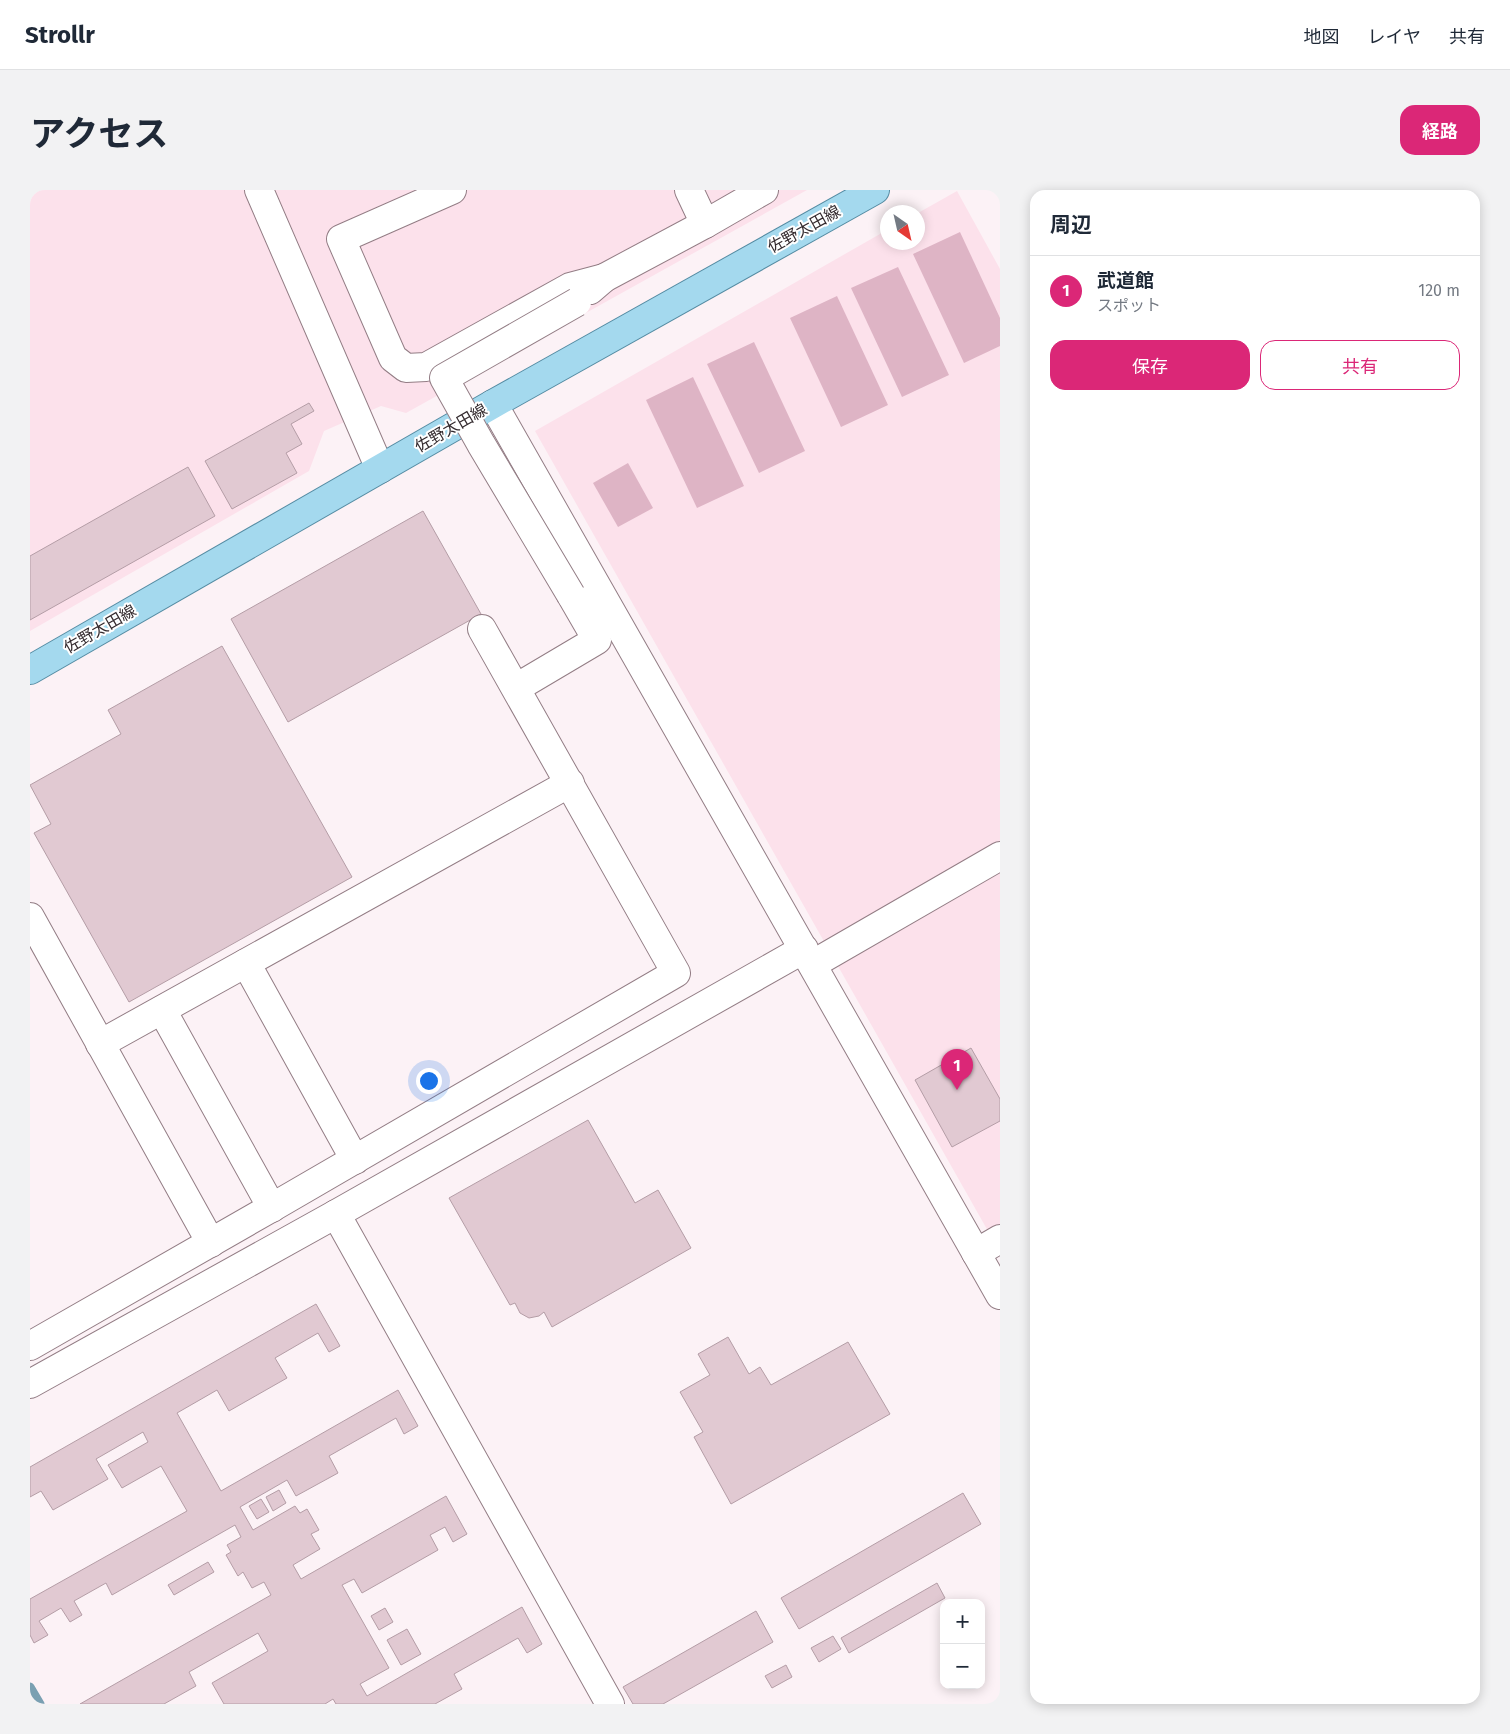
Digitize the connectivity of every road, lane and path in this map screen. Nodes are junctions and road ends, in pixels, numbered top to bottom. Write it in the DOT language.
graph roads {
  1 [pos="259,190"];
  2 [pos="452,190"];
  3 [pos="689,190"];
  4 [pos="764,190"];
  5 [pos="875,190"];
  6 [pos="705,224"];
  7 [pos="604,278"];
  8 [pos="494,404"];
  9 [pos="380,469"];
  10 [pos="482,629"];
  11 [pos="30,670"];
  12 [pos="516,688"];
  13 [pos="570,783"];
  14 [pos="1000,856"];
  15 [pos="30,917"];
  16 [pos="808,956"];
  17 [pos="246,963"];
  18 [pos="162,1010"];
  19 [pos="100,1044"];
  20 [pos="355,1160"];
  21 [pos="272,1208"];
  22 [pos="336,1214"];
  23 [pos="1000,1239"];
  24 [pos="211,1243"];
  25 [pos="976,1253"];
  26 [pos="1000,1295"];
  27 [pos="30,1346"];
  28 [pos="30,1384"];
  29 [pos="610,1704"];
  1 -- 9 [label="street"];
  2 -- 7 [label="street"];
  3 -- 6 [label="street"];
  4 -- 6 [label="street"];
  5 -- 8 [label="main road, 佐野太田線"];
  6 -- 7 [label="street"];
  7 -- 12 [label="street, bridge"];
  8 -- 9 [label="main road, 佐野太田線"];
  8 -- 16 [label="street"];
  9 -- 11 [label="main road, 佐野太田線"];
  10 -- 12 [label="street"];
  12 -- 13 [label="street"];
  13 -- 17 [label="street"];
  13 -- 20 [label="street"];
  14 -- 16 [label="street"];
  15 -- 19 [label="street"];
  16 -- 22 [label="street"];
  16 -- 25 [label="street"];
  17 -- 18 [label="street"];
  17 -- 20 [label="street"];
  18 -- 19 [label="street"];
  18 -- 21 [label="street"];
  19 -- 24 [label="street"];
  20 -- 21 [label="street"];
  21 -- 24 [label="street"];
  22 -- 28 [label="street"];
  22 -- 29 [label="street"];
  23 -- 25 [label="street"];
  24 -- 27 [label="street"];
  25 -- 26 [label="street"];
}
